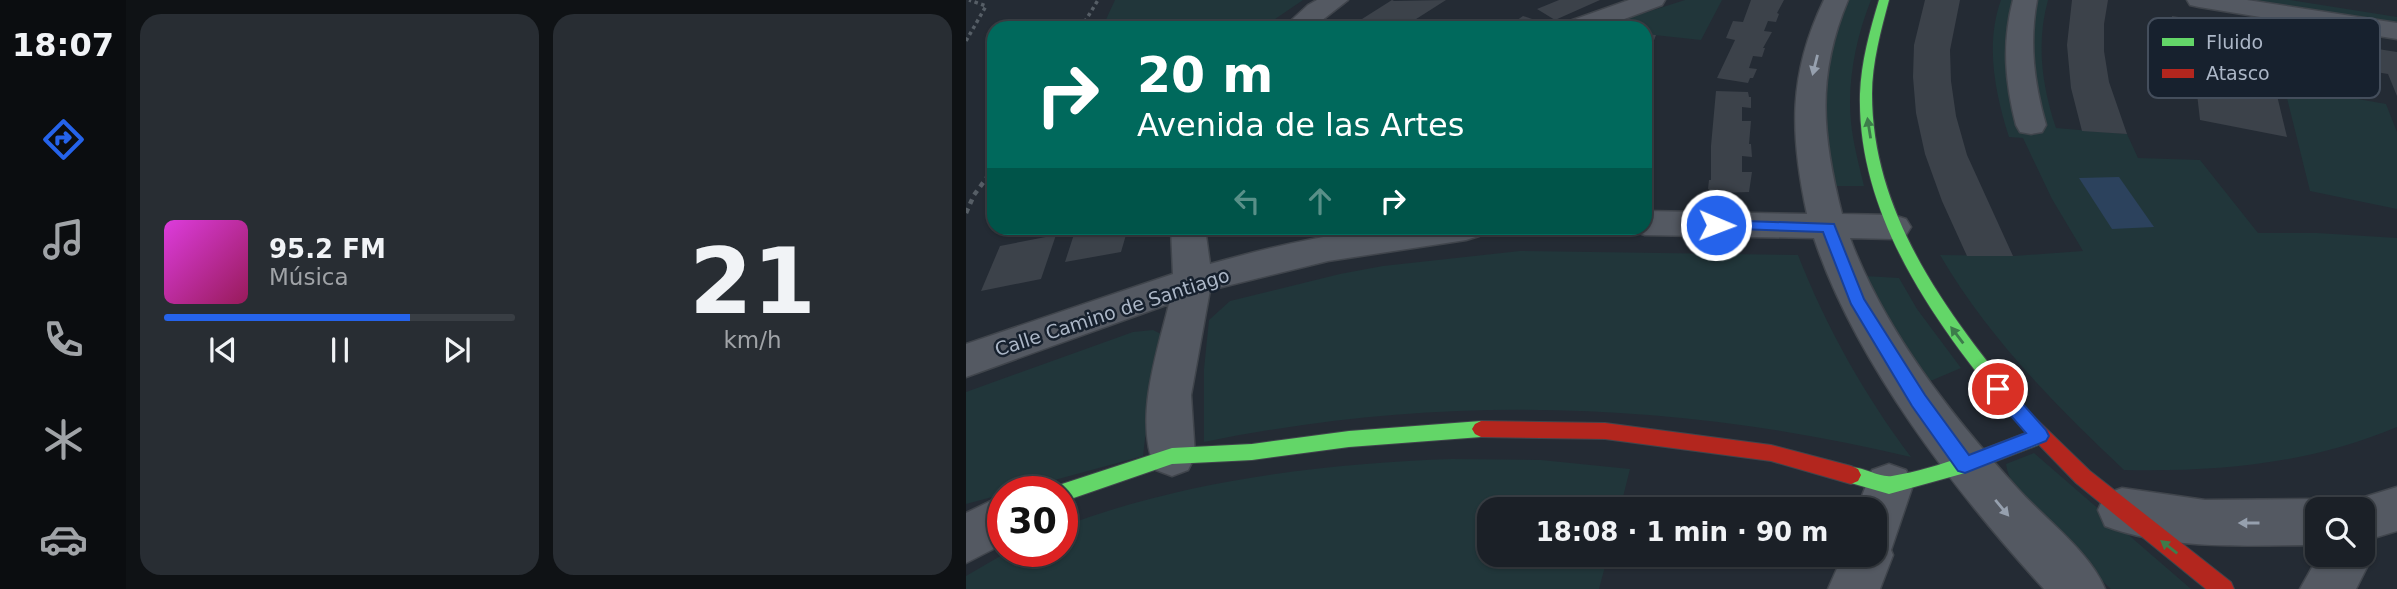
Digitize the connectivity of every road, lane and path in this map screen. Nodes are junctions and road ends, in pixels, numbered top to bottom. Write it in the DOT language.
graph roads {
  1 [pos="970,0"];
  2 [pos="1098,0"];
  3 [pos="1336,0"];
  4 [pos="1653,0"];
  5 [pos="1836,0"];
  6 [pos="1884,0"];
  7 [pos="2025,0"];
  8 [pos="2199,0"];
  9 [pos="2318,0"];
  10 [pos="2397,12"];
  11 [pos="2310,18"];
  12 [pos="1085,21"];
  13 [pos="1304,21"];
  14 [pos="1595,21"];
  15 [pos="966,41"];
  16 [pos="2031,125"];
  17 [pos="987,177"];
  18 [pos="966,213"];
  19 [pos="1652,223"];
  20 [pos="1893,227"];
  21 [pos="1828,228"];
  22 [pos="1189,235"];
  23 [pos="1398,235"];
  24 [pos="1193,282"];
  25 [pos="966,361"];
  26 [pos="2039,436"];
  27 [pos="1172,456"];
  28 [pos="1965,465"];
  29 [pos="1889,485"];
  30 [pos="1078,488"];
  31 [pos="1885,497"];
  32 [pos="2122,510"];
  33 [pos="2305,522"];
  34 [pos="987,527"];
  35 [pos="966,539"];
  36 [pos="1863,567"];
  37 [pos="2341,567"];
  38 [pos="1854,589"];
  39 [pos="2079,589"];
  40 [pos="2222,589"];
  41 [pos="2326,589"];
  1 -- 15 [label="path"];
  2 -- 12 [label="path"];
  3 -- 13 [label="street"];
  4 -- 14 [label="street"];
  5 -- 21 [label="street, one-way"];
  20 -- 6 [label="street, one-way"];
  7 -- 16 [label="street"];
  8 -- 11 [label="street"];
  9 -- 10 [label="street"];
  17 -- 18 [label="path"];
  19 -- 21 [label="street"];
  20 -- 21 [label="street"];
  26 -- 20 [label="street, one-way"];
  21 -- 28 [label="street"];
  22 -- 24 [label="street"];
  23 -- 24 [label="street, Calle Camino de Santiago"];
  24 -- 25 [label="street, Calle Camino de Santiago"];
  24 -- 27 [label="street"];
  26 -- 28 [label="street"];
  26 -- 32 [label="street"];
  27 -- 29 [label="street"];
  27 -- 30 [label="street"];
  28 -- 29 [label="street"];
  28 -- 39 [label="street, one-way"];
  29 -- 31 [label="street"];
  33 -- 32 [label="street, one-way"];
  40 -- 32 [label="street, one-way"];
  34 -- 35 [label="street"];
  36 -- 38 [label="street"];
  37 -- 41 [label="street"];
}
